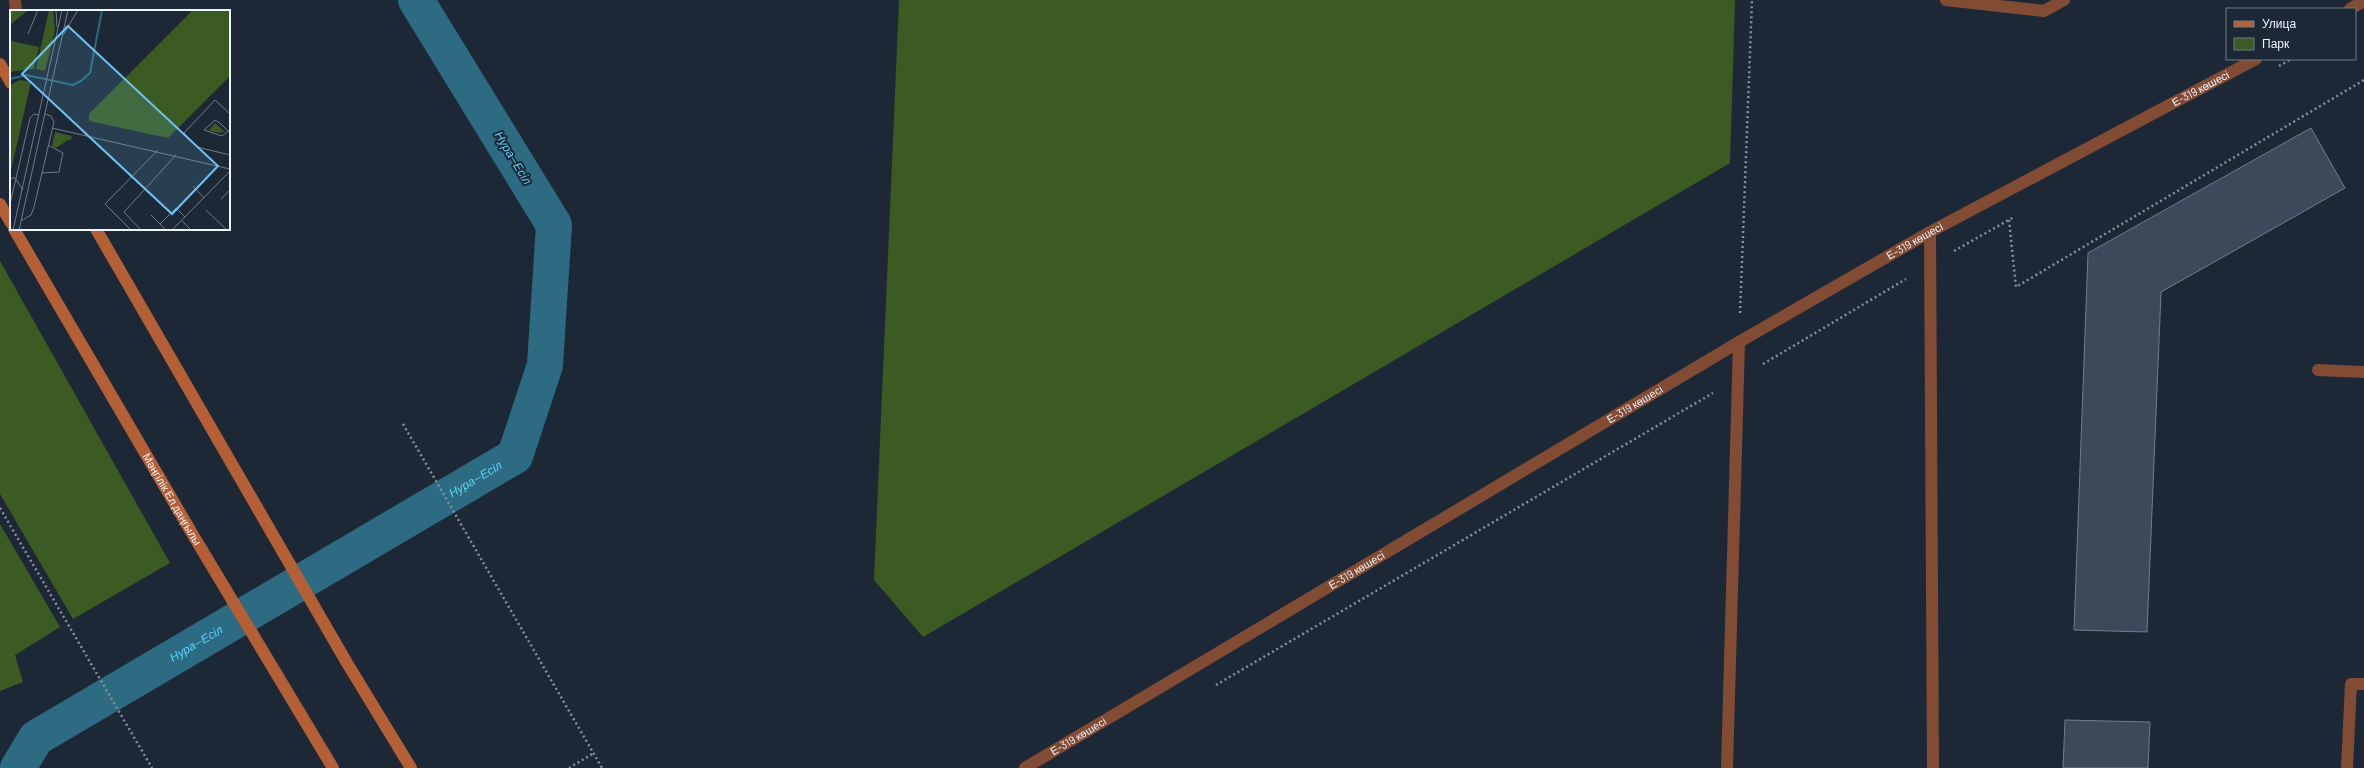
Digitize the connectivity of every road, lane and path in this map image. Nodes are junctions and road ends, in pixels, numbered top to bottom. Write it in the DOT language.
graph roads {
  1 [pos="15,0"];
  2 [pos="1752,0"];
  3 [pos="1946,0"];
  4 [pos="2064,0"];
  5 [pos="2364,2"];
  6 [pos="2352,8"];
  7 [pos="16,10"];
  8 [pos="2254,60"];
  9 [pos="2289,60"];
  10 [pos="0,64"];
  11 [pos="2277,67"];
  12 [pos="2364,80"];
  13 [pos="10,81"];
  14 [pos="0,204"];
  15 [pos="2016,216"];
  16 [pos="2009,220"];
  17 [pos="10,221"];
  18 [pos="15,230"];
  19 [pos="97,230"];
  20 [pos="1930,232"];
  21 [pos="1930,265"];
  22 [pos="1739,342"];
  23 [pos="2318,370"];
  24 [pos="2364,372"];
  25 [pos="1739,378"];
  26 [pos="403,424"];
  27 [pos="0,508"];
  28 [pos="2364,684"];
  29 [pos="1211,688"];
  30 [pos="594,753"];
  31 [pos="152,768"];
  32 [pos="333,768"];
  33 [pos="411,768"];
  34 [pos="569,768"];
  35 [pos="602,768"];
  36 [pos="1025,768"];
  37 [pos="1727,768"];
  38 [pos="1933,768"];
  39 [pos="2347,768"];
  1 -- 7 [label="street"];
  2 -- 22 [label="path"];
  3 -- 4 [label="street"];
  5 -- 6 [label="street"];
  8 -- 20 [label="street, Е-319 көшесі"];
  9 -- 11 [label="path"];
  10 -- 13 [label="main road"];
  12 -- 16 [label="path"];
  14 -- 17 [label="main road"];
  15 -- 16 [label="path"];
  16 -- 21 [label="path"];
  18 -- 32 [label="main road, Мәңгілік Ел даңғылы"];
  19 -- 33 [label="main road"];
  20 -- 21 [label="street"];
  20 -- 22 [label="street, Е-319 көшесі"];
  21 -- 25 [label="path"];
  21 -- 38 [label="street"];
  22 -- 25 [label="street"];
  22 -- 36 [label="street, Е-319 көшесі"];
  23 -- 24 [label="street"];
  25 -- 29 [label="path"];
  25 -- 37 [label="street"];
  26 -- 30 [label="path"];
  27 -- 31 [label="path"];
  28 -- 39 [label="street"];
  30 -- 34 [label="path"];
  30 -- 35 [label="path"];
}
